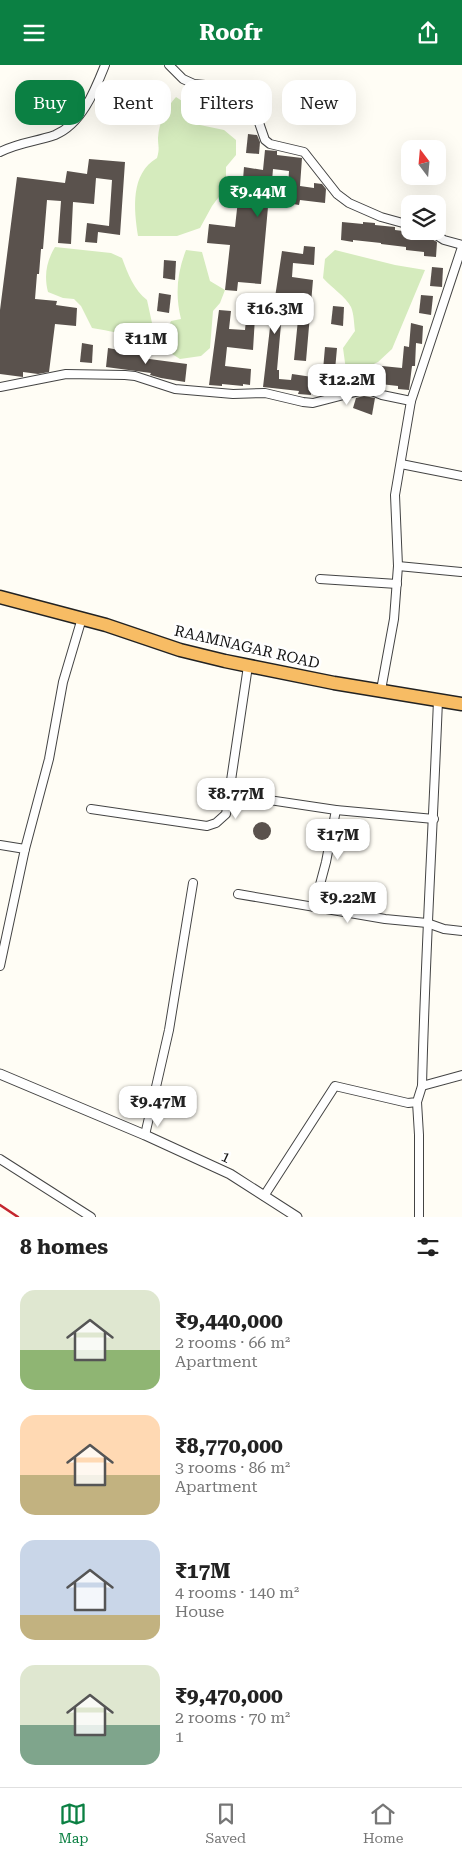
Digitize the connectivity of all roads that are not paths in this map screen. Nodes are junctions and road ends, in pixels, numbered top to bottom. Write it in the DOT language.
graph roads {
  1 [pos="105,65"];
  2 [pos="169,65"];
  3 [pos="0,152"];
  4 [pos="401,223"];
  5 [pos="444,240"];
  6 [pos="462,246"];
  7 [pos="0,387"];
  8 [pos="412,401"];
  9 [pos="401,464"];
  10 [pos="462,476"];
  11 [pos="398,566"];
  12 [pos="461,572"];
  13 [pos="320,579"];
  14 [pos="397,585"];
  15 [pos="0,597"];
  16 [pos="82,619"];
  17 [pos="248,666"];
  18 [pos="381,690"];
  19 [pos="438,700"];
  20 [pos="462,704"];
  21 [pos="229,794"];
  22 [pos="91,809"];
  23 [pos="336,811"];
  24 [pos="434,819"];
  25 [pos="0,845"];
  26 [pos="25,849"];
  27 [pos="193,883"];
  28 [pos="238,894"];
  29 [pos="314,907"];
  30 [pos="427,923"];
  31 [pos="462,931"];
  32 [pos="0,966"];
  33 [pos="0,1074"];
  34 [pos="462,1075"];
  35 [pos="422,1086"];
  36 [pos="417,1102"];
  37 [pos="145,1135"];
  38 [pos="0,1159"];
  39 [pos="264,1196"];
  40 [pos="91,1217"];
  41 [pos="297,1217"];
  42 [pos="420,1217"];
  1 -- 3 [label="street"];
  2 -- 4 [label="street"];
  5 -- 6 [label="street"];
  6 -- 8 [label="street"];
  7 -- 8 [label="street"];
  8 -- 9 [label="street"];
  9 -- 10 [label="street"];
  9 -- 11 [label="street"];
  11 -- 12 [label="street"];
  11 -- 14 [label="street"];
  13 -- 14 [label="street"];
  14 -- 18 [label="street"];
  15 -- 16 [label="highway, RAAMNAGAR ROAD"];
  16 -- 17 [label="highway, RAAMNAGAR ROAD"];
  16 -- 26 [label="street"];
  17 -- 18 [label="highway, RAAMNAGAR ROAD"];
  17 -- 21 [label="street"];
  18 -- 19 [label="highway, RAAMNAGAR ROAD"];
  19 -- 20 [label="highway, RAAMNAGAR ROAD"];
  19 -- 24 [label="street"];
  21 -- 22 [label="street"];
  21 -- 23 [label="street"];
  23 -- 24 [label="street"];
  23 -- 29 [label="street"];
  24 -- 30 [label="street"];
  25 -- 26 [label="street"];
  26 -- 32 [label="street"];
  27 -- 37 [label="street"];
  28 -- 29 [label="street"];
  29 -- 30 [label="street"];
  30 -- 31 [label="street"];
  30 -- 35 [label="street"];
  33 -- 37 [label="street, 1"];
  34 -- 35 [label="street"];
  35 -- 36 [label="street"];
  36 -- 39 [label="street"];
  36 -- 42 [label="street"];
  37 -- 39 [label="street, 1"];
  38 -- 40 [label="street"];
  39 -- 41 [label="street, 1"];
}
